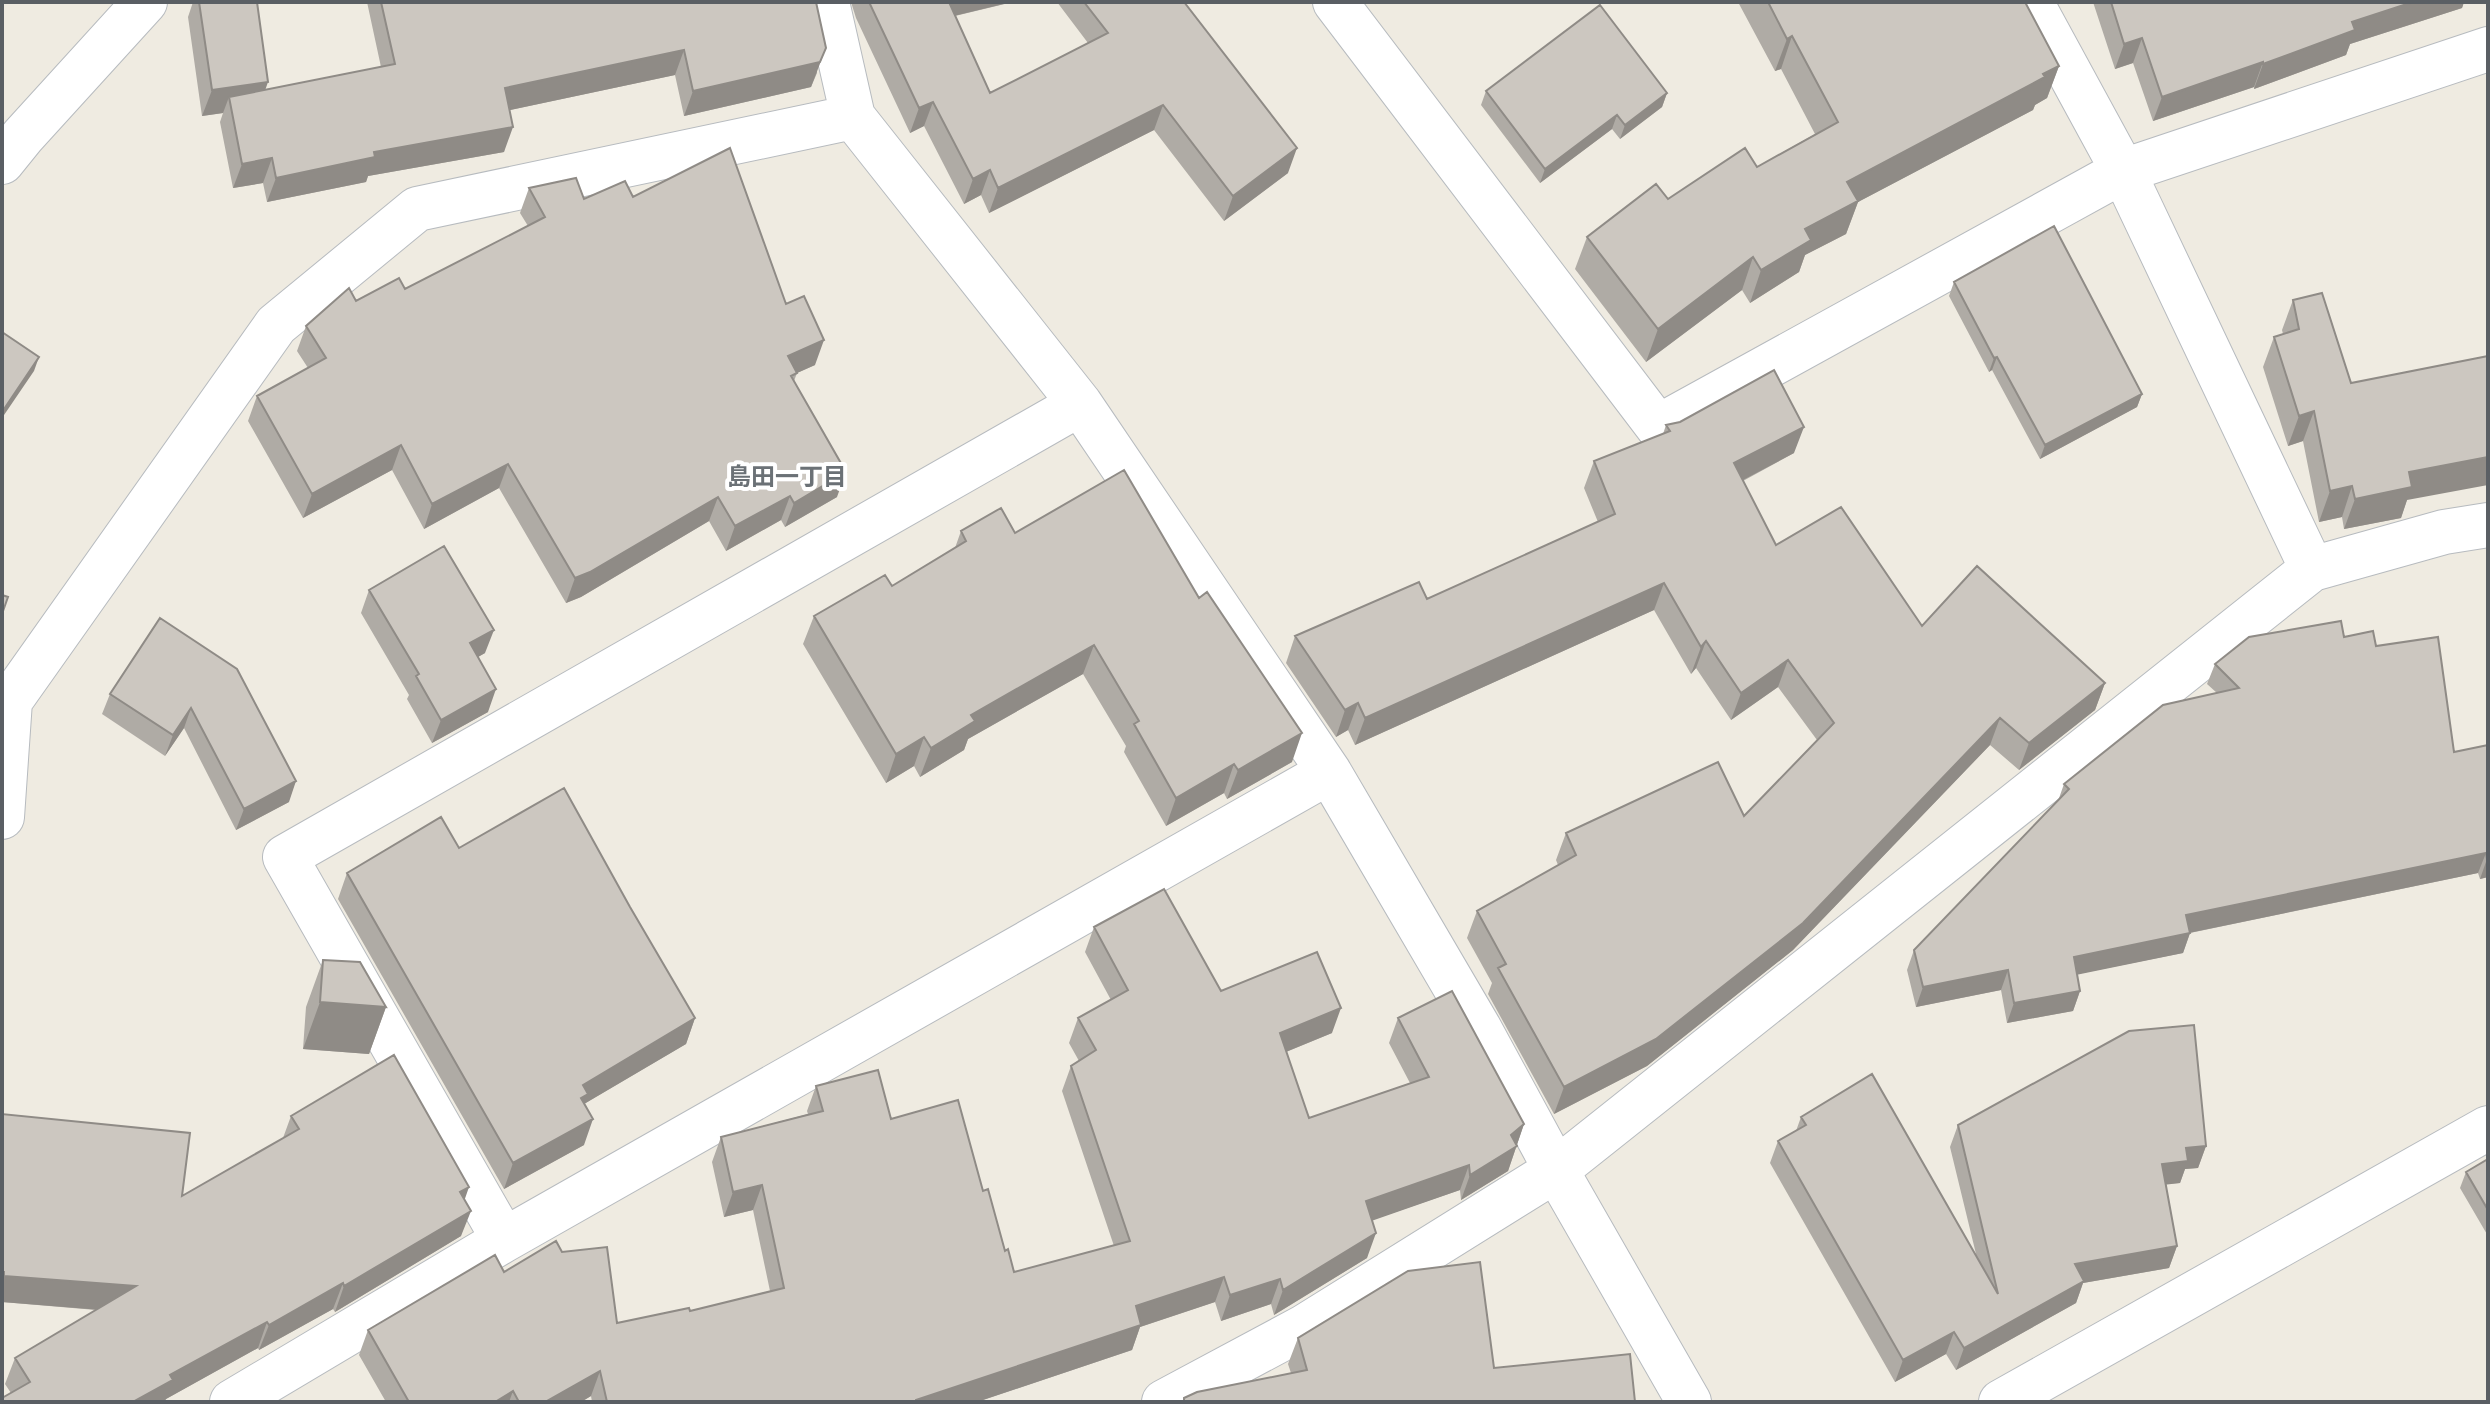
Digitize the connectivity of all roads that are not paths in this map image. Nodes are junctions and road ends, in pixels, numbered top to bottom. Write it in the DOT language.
graph roads {
  1 [pos="145,2"];
  2 [pos="827,2"];
  3 [pos="1335,2"];
  4 [pos="2031,2"];
  5 [pos="2488,49"];
  6 [pos="853,117"];
  7 [pos="2,162"];
  8 [pos="2123,171"];
  9 [pos="1080,404"];
  10 [pos="2488,525"];
  11 [pos="2312,569"];
  12 [pos="1329,772"];
  13 [pos="2,817"];
  14 [pos="2488,1128"];
  15 [pos="1556,1170"];
  16 [pos="504,1240"];
  17 [pos="232,1402"];
  18 [pos="1164,1402"];
  19 [pos="1689,1402"];
  20 [pos="2001,1402"];
  1 -- 7 [label="street"];
  2 -- 6 [label="street"];
  3 -- 8 [label="street"];
  4 -- 8 [label="street"];
  5 -- 8 [label="street"];
  6 -- 9 [label="street"];
  6 -- 13 [label="street"];
  8 -- 11 [label="street"];
  9 -- 12 [label="street"];
  9 -- 16 [label="street"];
  10 -- 11 [label="street"];
  11 -- 15 [label="street"];
  12 -- 15 [label="street"];
  12 -- 16 [label="street"];
  14 -- 20 [label="street"];
  15 -- 18 [label="street"];
  15 -- 19 [label="street"];
  16 -- 17 [label="street"];
}
